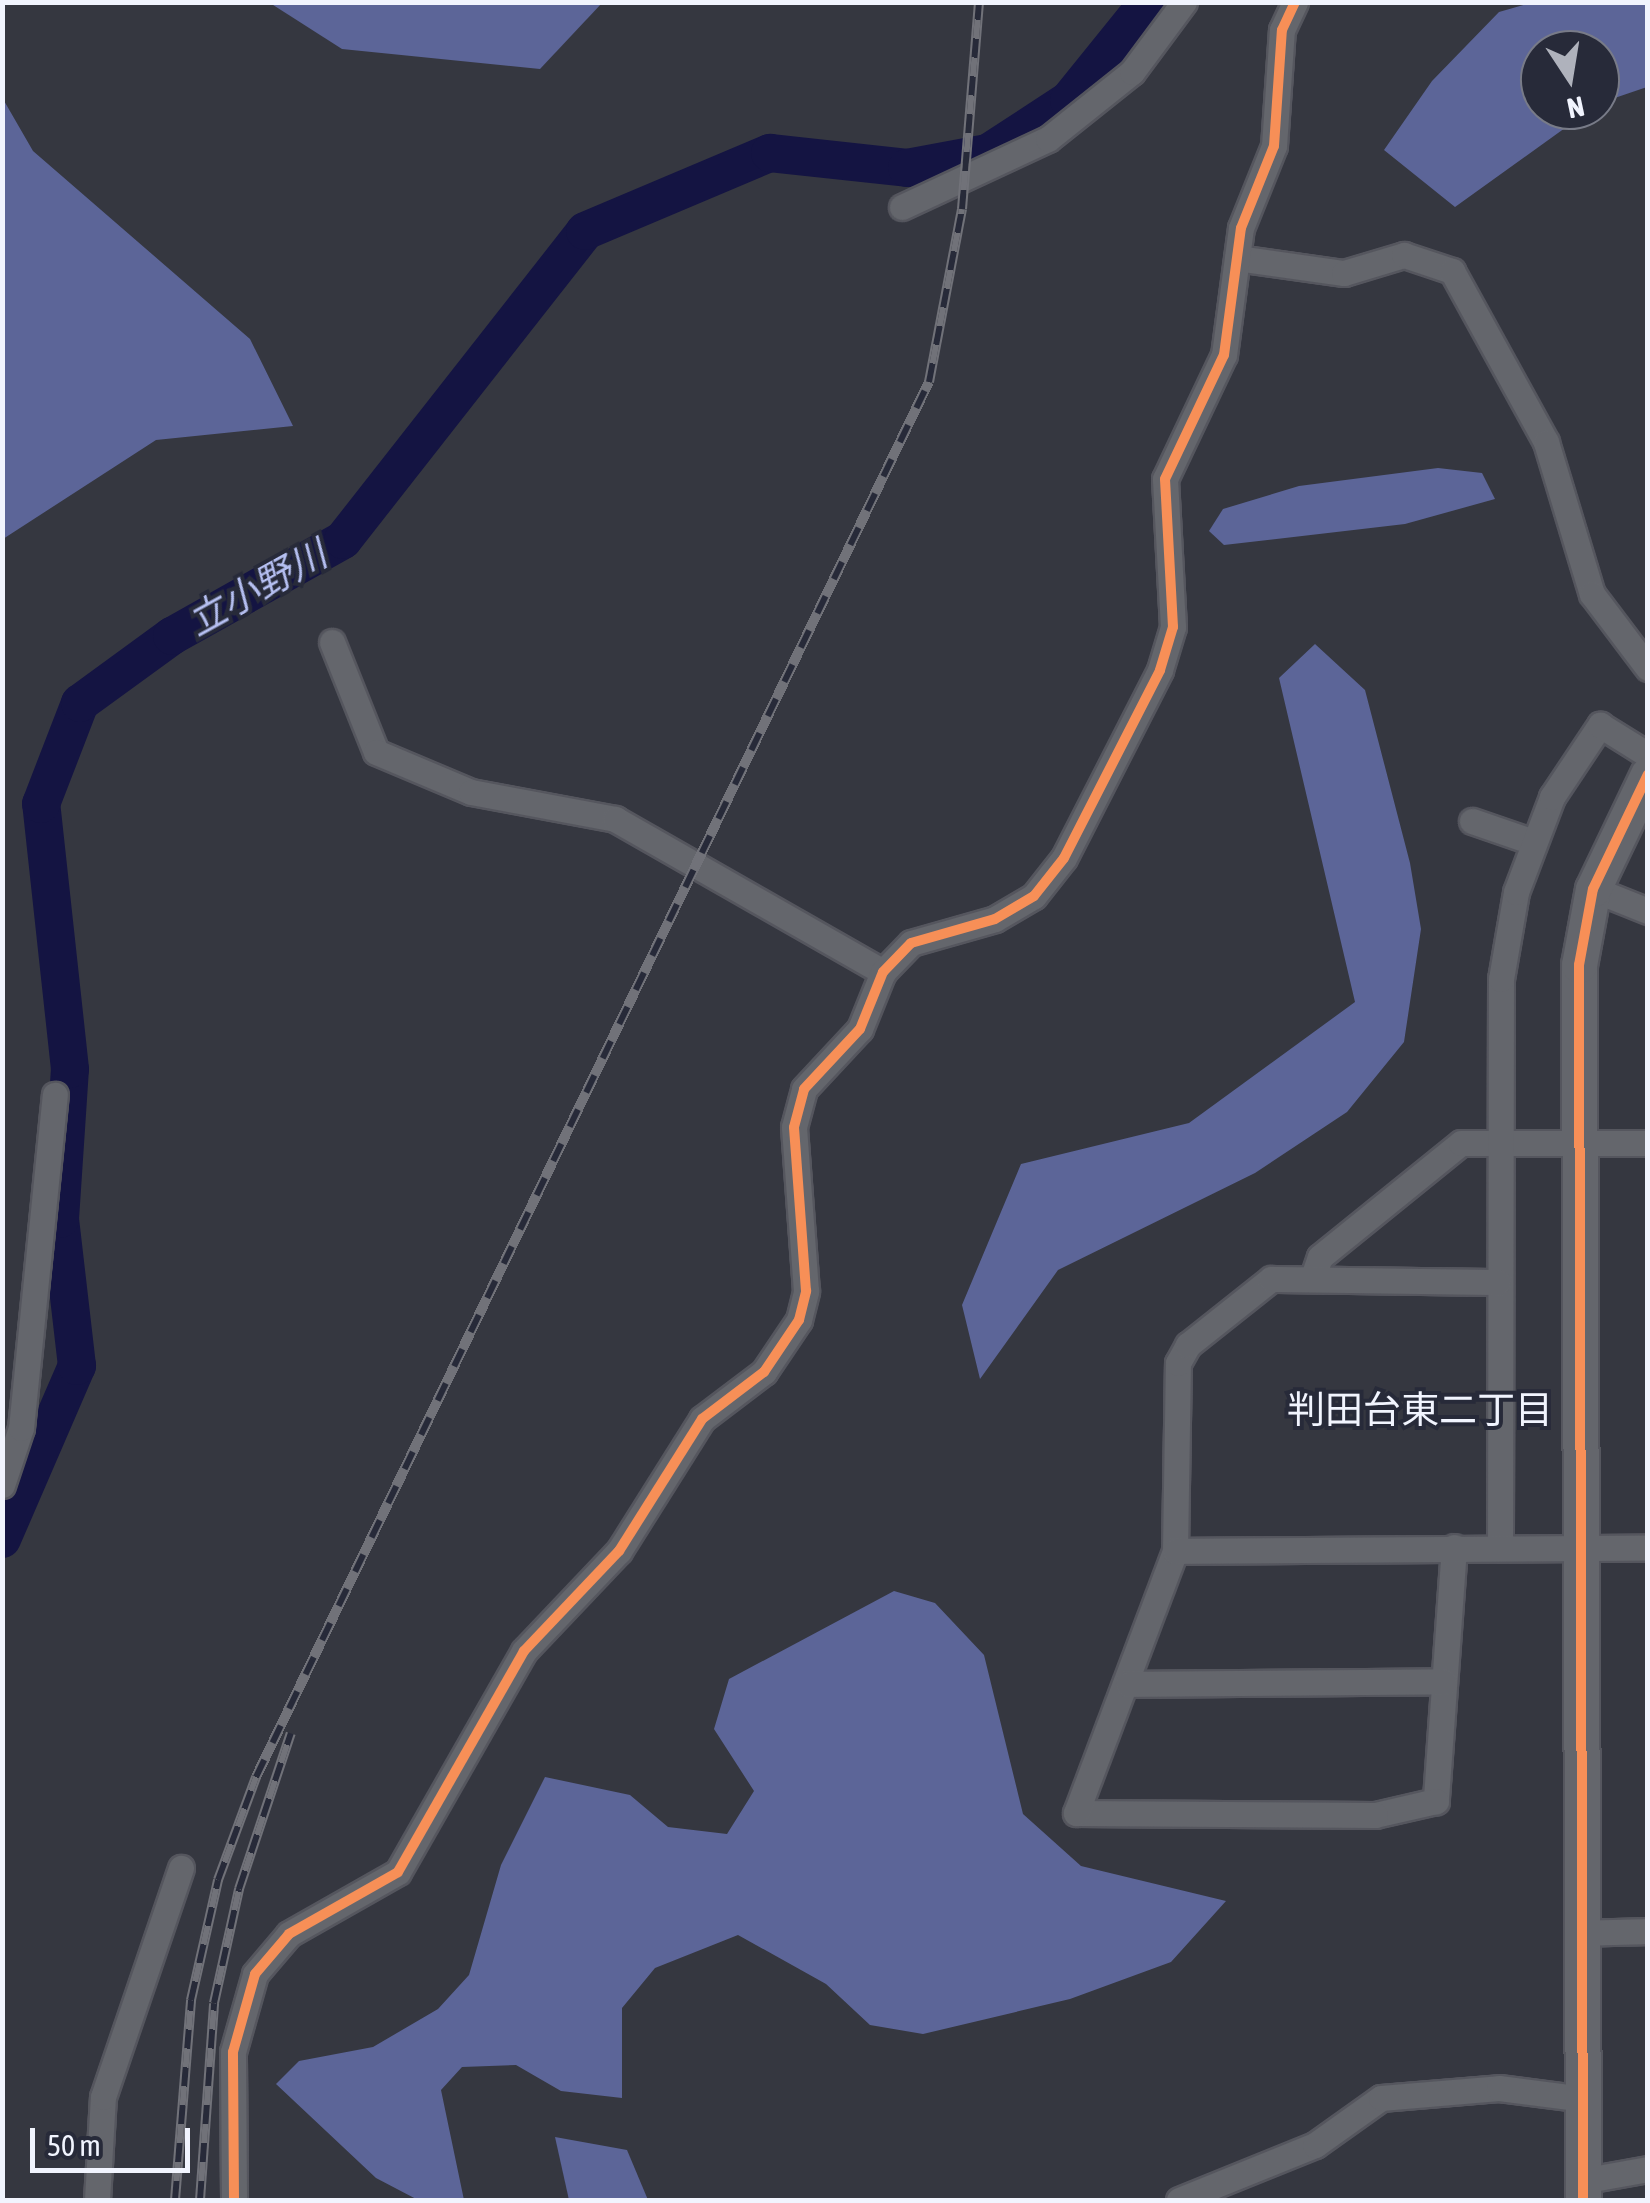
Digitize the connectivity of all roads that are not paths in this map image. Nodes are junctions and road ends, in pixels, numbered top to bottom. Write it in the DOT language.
graph roads {
  1 [pos="1184,2"];
  2 [pos="1295,2"];
  3 [pos="902,207"];
  4 [pos="1238,258"];
  5 [pos="332,642"];
  6 [pos="1648,668"];
  7 [pos="1648,756"];
  8 [pos="1648,774"];
  9 [pos="1472,821"];
  10 [pos="1530,842"];
  11 [pos="1593,889"];
  12 [pos="1648,910"];
  13 [pos="883,972"];
  14 [pos="56,1095"];
  15 [pos="1584,1140"];
  16 [pos="1648,1143"];
  17 [pos="1503,1144"];
  18 [pos="1313,1278"];
  19 [pos="1498,1282"];
  20 [pos="2,1486"];
  21 [pos="1500,1546"];
  22 [pos="1454,1548"];
  23 [pos="1648,1548"];
  24 [pos="1175,1551"];
  25 [pos="1582,1552"];
  26 [pos="1444,1682"];
  27 [pos="1128,1684"];
  28 [pos="181,1868"];
  29 [pos="1648,1931"];
  30 [pos="1578,1933"];
  31 [pos="1577,2098"];
  32 [pos="1648,2168"];
  33 [pos="1582,2190"];
  34 [pos="97,2200"];
  35 [pos="234,2200"];
  36 [pos="1178,2200"];
  1 -- 3 [label="street"];
  2 -- 4 [label="street"];
  4 -- 6 [label="street"];
  4 -- 13 [label="street"];
  5 -- 13 [label="street"];
  7 -- 10 [label="street"];
  8 -- 11 [label="street"];
  9 -- 10 [label="street"];
  10 -- 17 [label="street"];
  11 -- 12 [label="street"];
  11 -- 15 [label="street"];
  13 -- 35 [label="street"];
  14 -- 20 [label="street"];
  15 -- 16 [label="street"];
  15 -- 17 [label="street"];
  15 -- 25 [label="street"];
  17 -- 18 [label="street"];
  17 -- 19 [label="street"];
  18 -- 19 [label="street"];
  18 -- 24 [label="street"];
  19 -- 21 [label="street"];
  21 -- 22 [label="street"];
  21 -- 25 [label="street"];
  22 -- 24 [label="street"];
  22 -- 26 [label="street"];
  23 -- 25 [label="street"];
  24 -- 27 [label="street"];
  25 -- 30 [label="street"];
  26 -- 27 [label="street"];
  26 -- 27 [label="street"];
  28 -- 34 [label="street"];
  29 -- 30 [label="street"];
  30 -- 31 [label="street"];
  31 -- 33 [label="street"];
  31 -- 36 [label="street"];
  32 -- 33 [label="street"];
}
